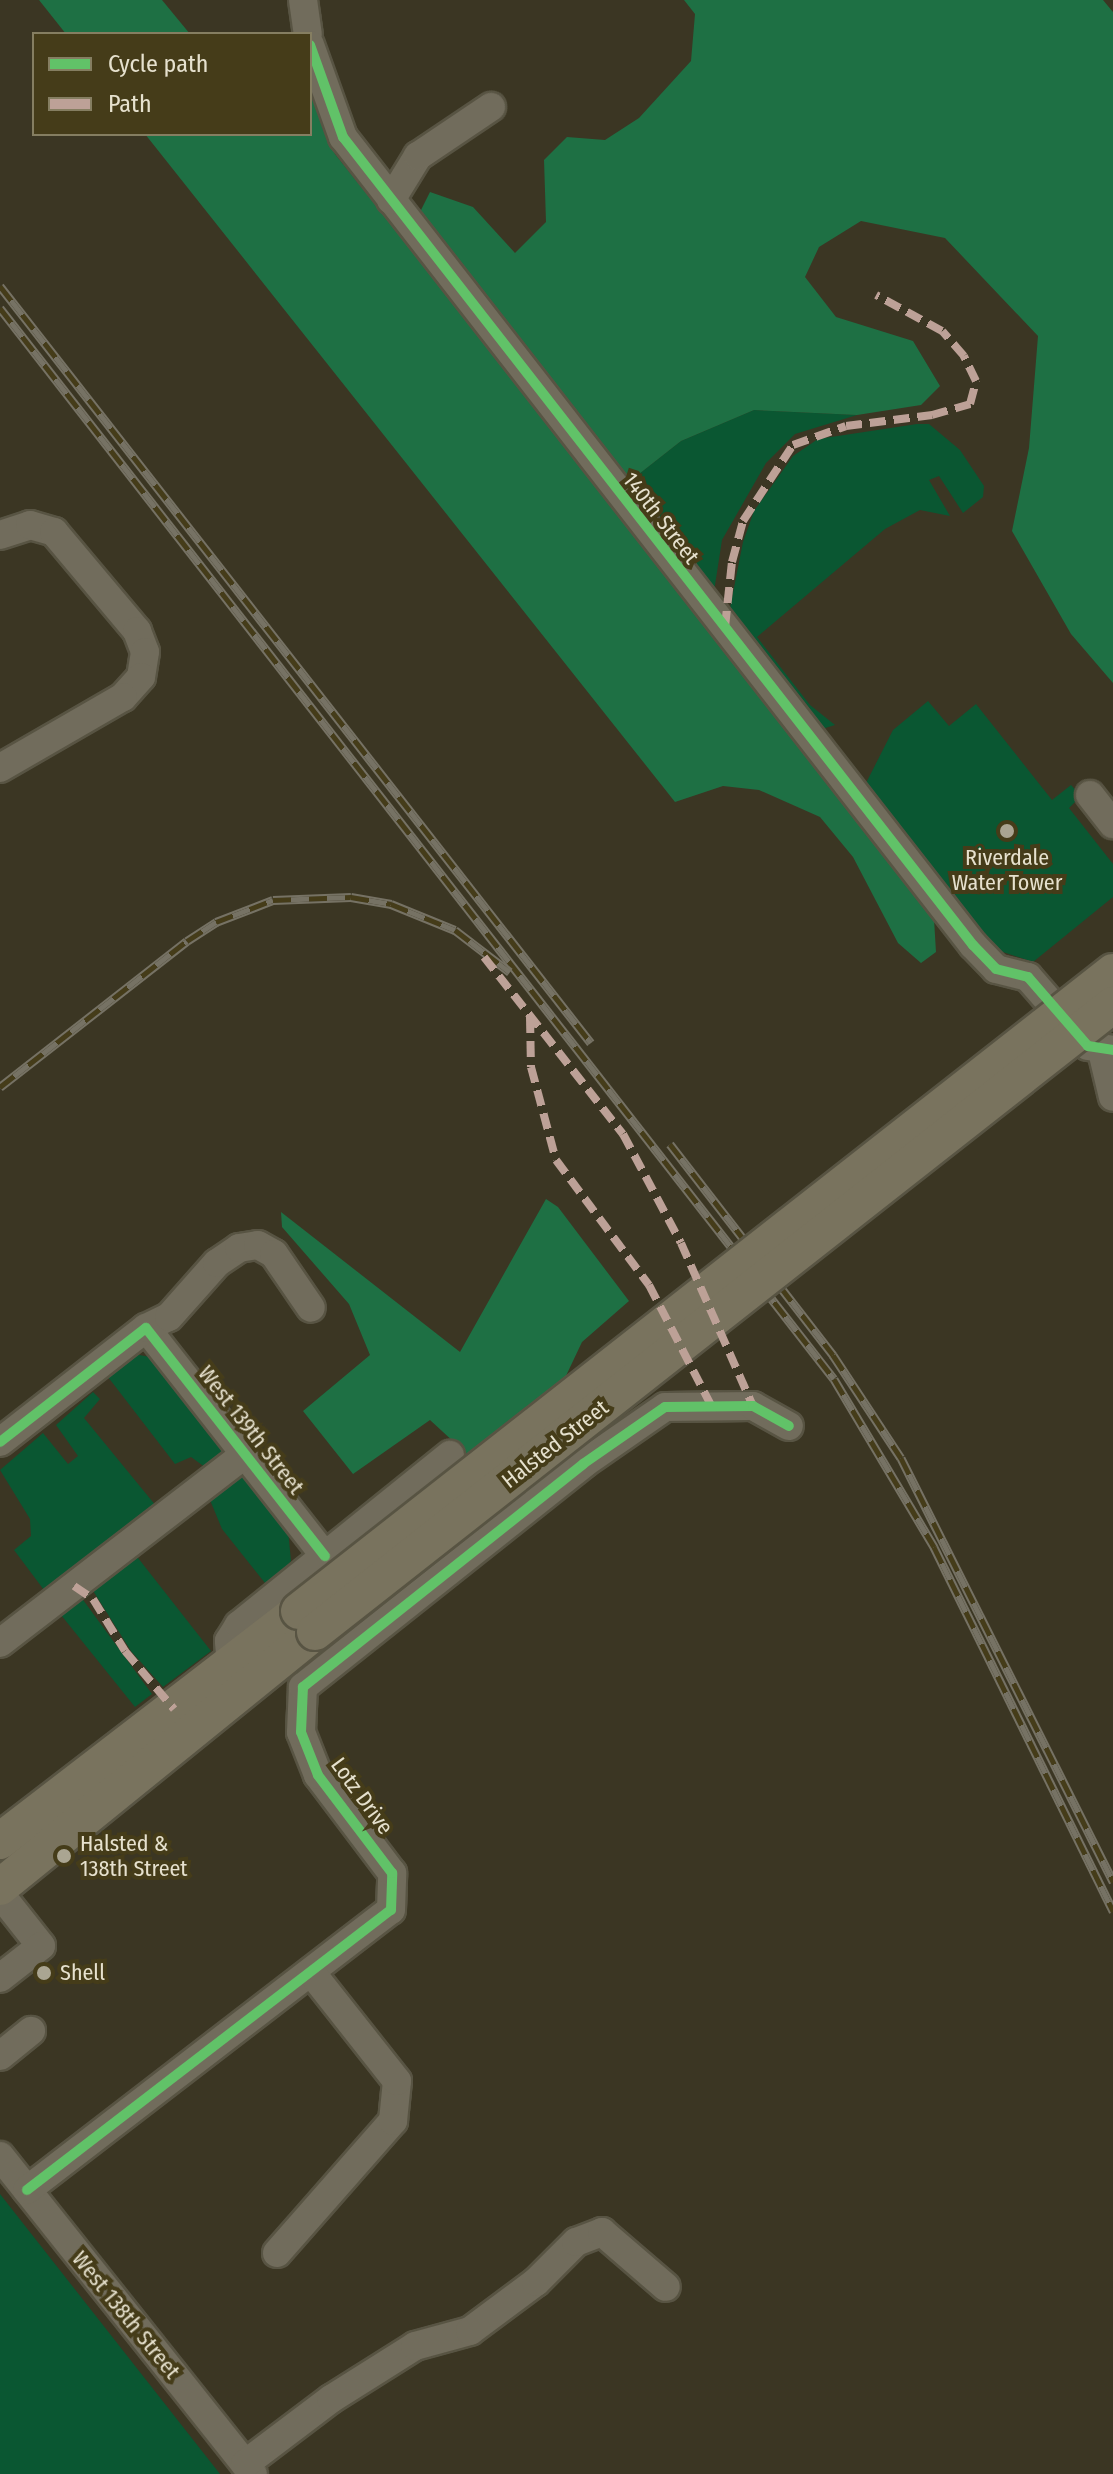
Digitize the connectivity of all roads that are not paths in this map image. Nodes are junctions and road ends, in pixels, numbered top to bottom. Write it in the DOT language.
graph roads {
  1 [pos="303,0"];
  2 [pos="308,32"];
  3 [pos="312,51"];
  4 [pos="491,107"];
  5 [pos="391,200"];
  6 [pos="0,535"];
  7 [pos="0,768"];
  8 [pos="1090,795"];
  9 [pos="1113,824"];
  10 [pos="1113,972"];
  11 [pos="1113,1005"];
  12 [pos="1110,1070"];
  13 [pos="311,1308"];
  14 [pos="146,1328"];
  15 [pos="789,1426"];
  16 [pos="0,1442"];
  17 [pos="245,1454"];
  18 [pos="450,1455"];
  19 [pos="325,1556"];
  20 [pos="307,1621"];
  21 [pos="0,1643"];
  22 [pos="231,1665"];
  23 [pos="0,1841"];
  24 [pos="4,1905"];
  25 [pos="311,1972"];
  26 [pos="0,1978"];
  27 [pos="31,2031"];
  28 [pos="0,2056"];
  29 [pos="0,2156"];
  30 [pos="27,2190"];
  31 [pos="277,2253"];
  32 [pos="666,2287"];
  33 [pos="249,2469"];
  1 -- 2 [label="street"];
  3 -- 5 [label="street, 140th Street"];
  4 -- 5 [label="street"];
  5 -- 12 [label="street, 140th Street"];
  6 -- 7 [label="street"];
  8 -- 9 [label="street"];
  10 -- 20 [label="main road, Halsted Street, bridge"];
  11 -- 20 [label="main road, Halsted Street, bridge"];
  13 -- 14 [label="street"];
  14 -- 16 [label="street"];
  14 -- 17 [label="street, West 139th Street"];
  15 -- 25 [label="street, Lotz Drive"];
  17 -- 19 [label="street, West 139th Street"];
  17 -- 21 [label="street"];
  18 -- 19 [label="street"];
  19 -- 22 [label="street"];
  20 -- 22 [label="main road, Halsted Street"];
  20 -- 24 [label="main road, Halsted Street"];
  22 -- 23 [label="main road, Halsted Street"];
  24 -- 26 [label="street"];
  25 -- 30 [label="street, Lotz Drive"];
  25 -- 31 [label="street"];
  27 -- 28 [label="street"];
  29 -- 30 [label="street, West 138th Street"];
  30 -- 33 [label="street, West 138th Street"];
  32 -- 33 [label="street"];
}
